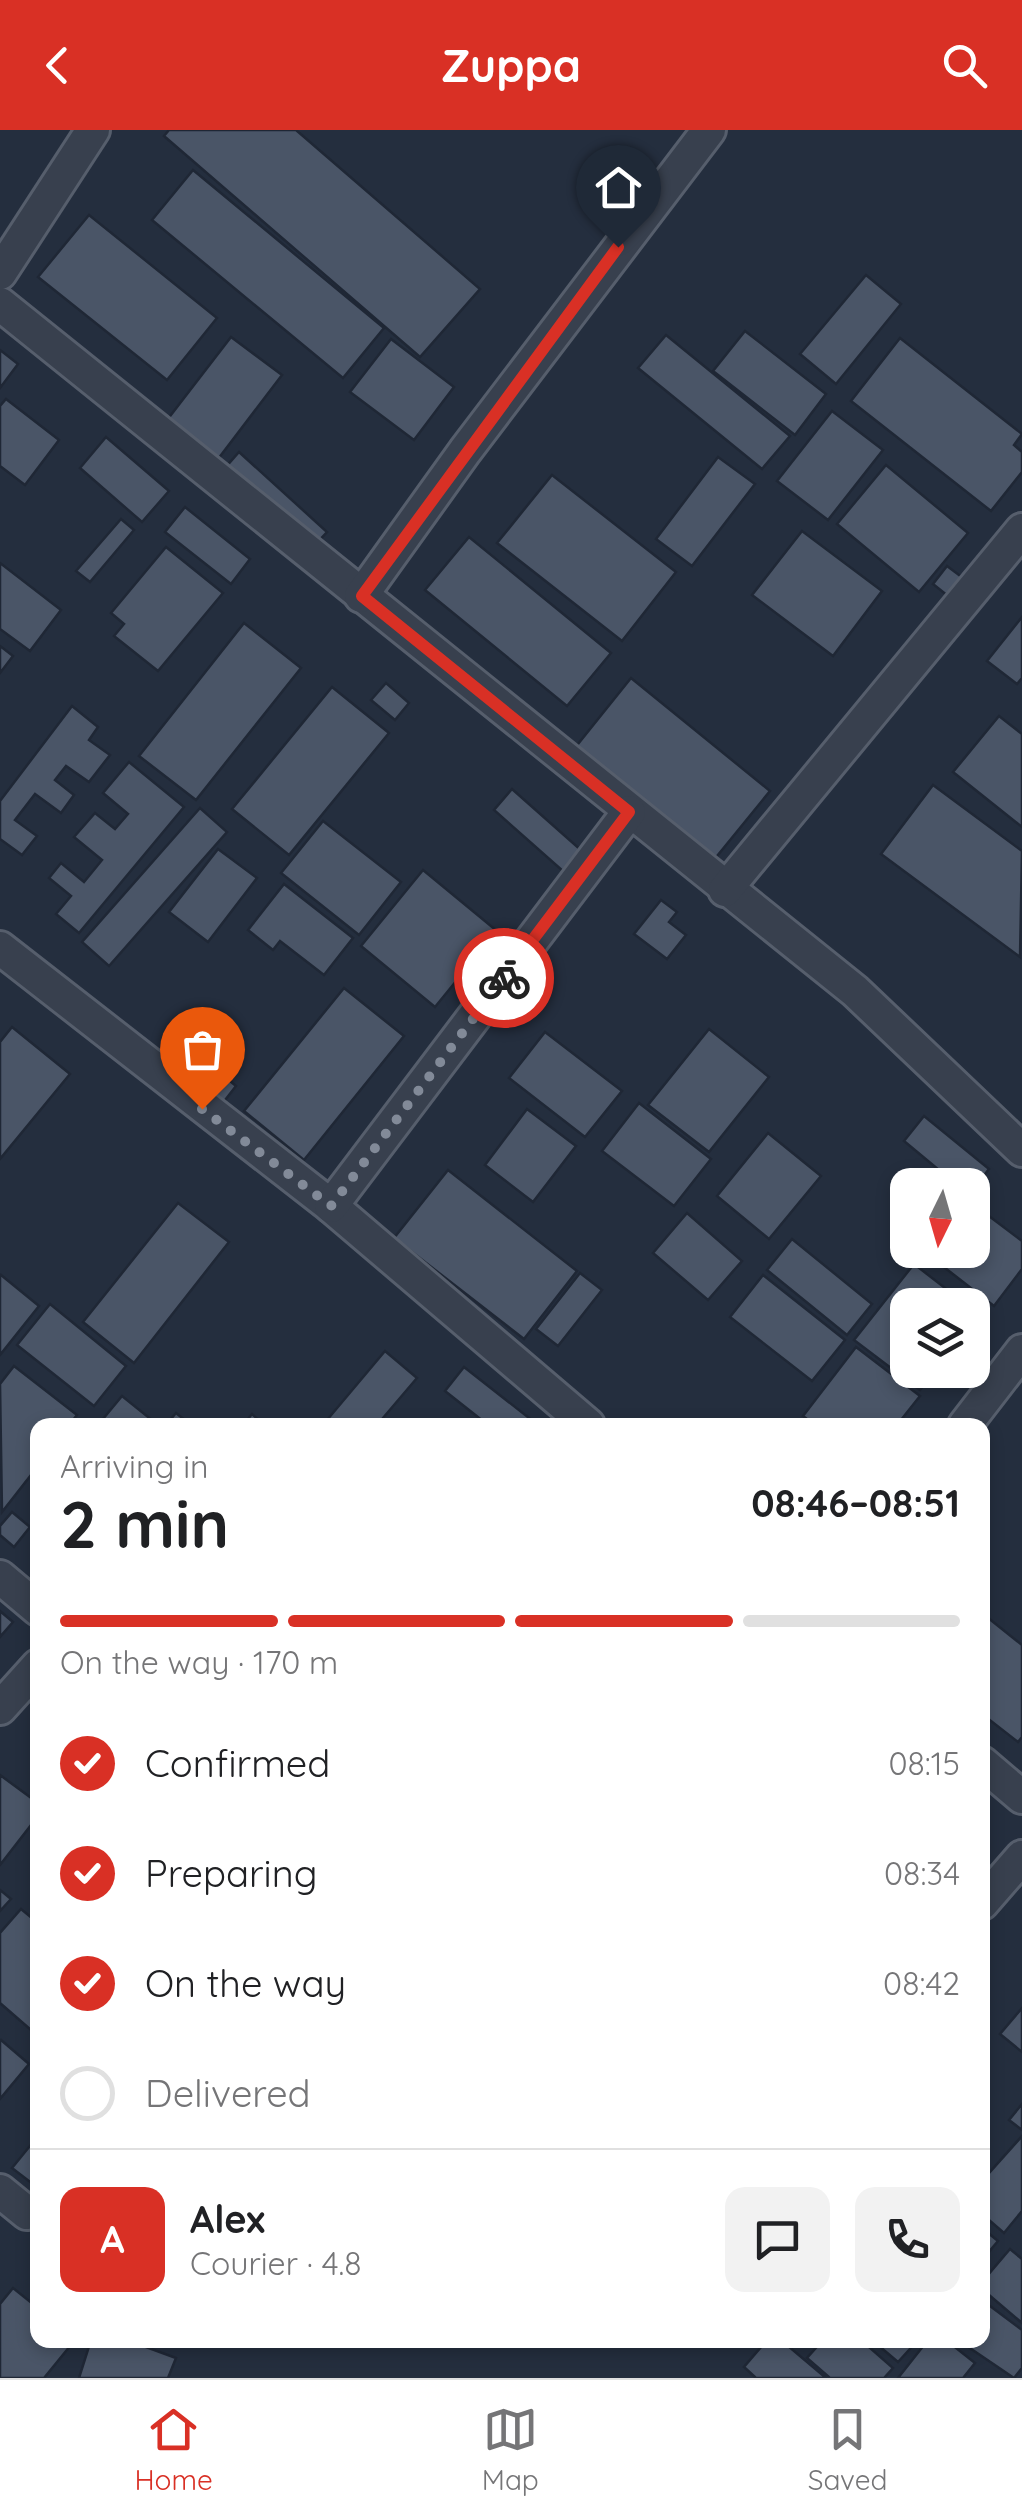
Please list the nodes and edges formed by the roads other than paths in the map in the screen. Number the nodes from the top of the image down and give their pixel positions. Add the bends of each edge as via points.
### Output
1 (93, 130) edge
2 (710, 130) edge
3 (0, 273) edge
4 (0, 304) edge
5 (1022, 530) edge
6 (362, 596) junction
7 (629, 812) junction
8 (725, 890) junction
9 (0, 948) edge
10 (1022, 1150) edge
11 (331, 1206) junction
12 (1022, 1352) edge
13 (580, 1418) edge
14 (970, 1418) edge
15 (0, 1577) edge
16 (30, 1601) edge
17 (30, 1675) edge
18 (0, 1708) edge
19 (990, 1770) edge
20 (1022, 1798) edge
21 (1022, 1858) edge
22 (990, 1893) edge
23 (0, 2192) edge
24 (27, 2214) dead end

1 - 3 street
2 - 6 street via 464,451
4 - 6 street
5 - 8 street
6 - 7 street
7 - 8 street
7 - 11 street
8 - 10 street via 856,991
9 - 11 street
11 - 13 street
12 - 14 street
15 - 16 street
17 - 18 street
19 - 20 street
21 - 22 street
23 - 24 street

